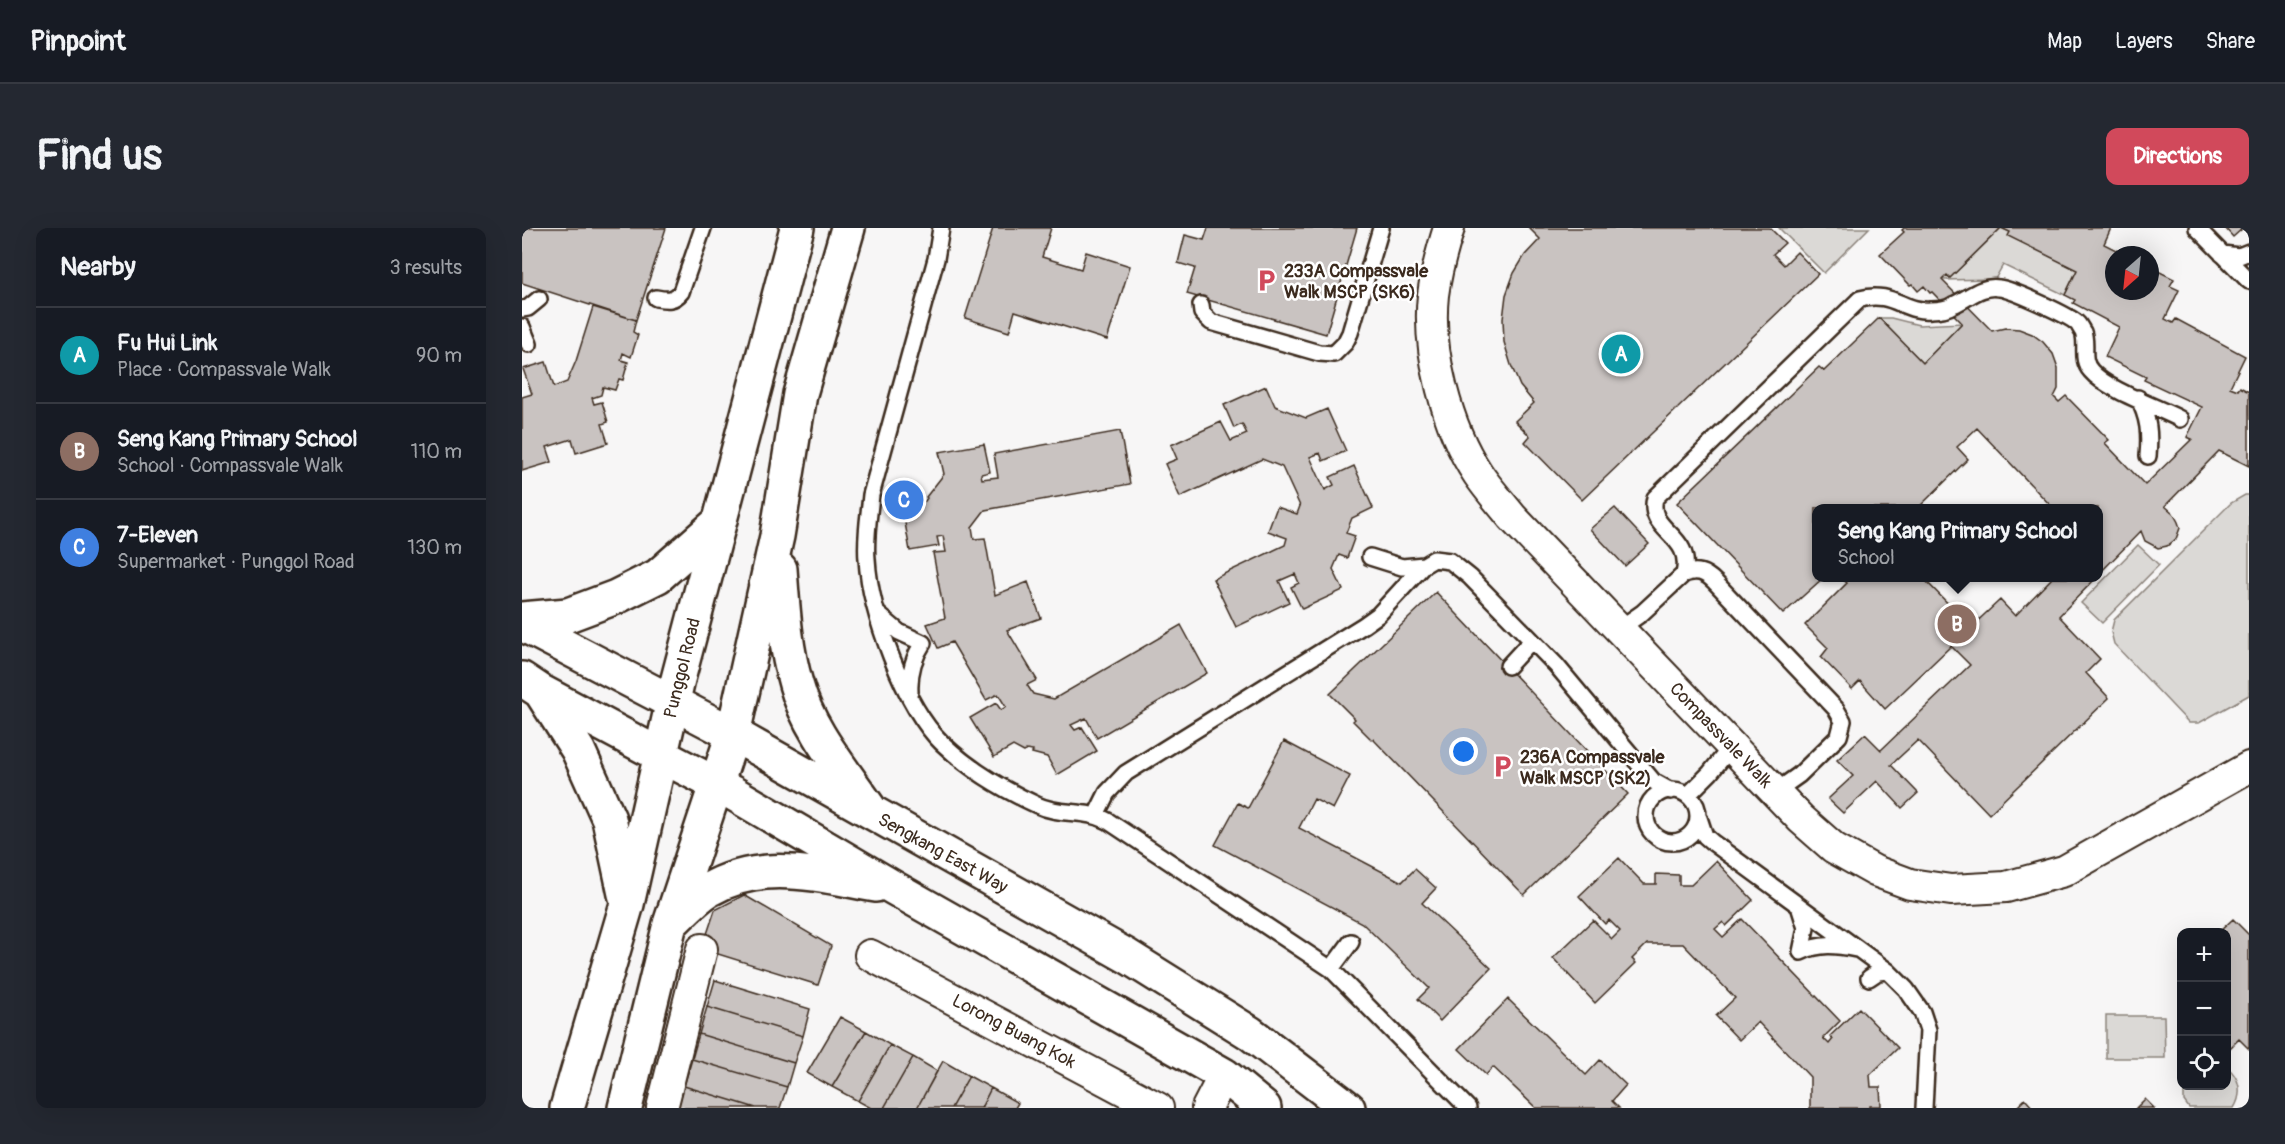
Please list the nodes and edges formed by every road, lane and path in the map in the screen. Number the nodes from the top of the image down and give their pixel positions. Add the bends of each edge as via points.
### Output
1 (703, 228) edge
2 (797, 228) edge
3 (848, 228) edge
4 (941, 228) edge
5 (1381, 228) edge
6 (1449, 228) edge
7 (2197, 228) edge
8 (2249, 252) edge
9 (2222, 254) junction
10 (2249, 281) edge
11 (656, 298) dead end
12 (539, 299) dead end
13 (1201, 304) dead end
14 (522, 309) edge
15 (1275, 326) dead end
16 (522, 327) edge
17 (529, 344) dead end
18 (1284, 344) junction
19 (2138, 398) junction
20 (2180, 419) dead end
21 (2148, 456) dead end
22 (718, 523) junction
23 (777, 536) junction
24 (1370, 557) dead end
25 (1424, 565) junction
26 (1684, 574) junction
27 (877, 614) junction
28 (522, 619) edge
29 (522, 624) edge
30 (1619, 629) junction
31 (1531, 641) junction
32 (1508, 666) dead end
33 (531, 685) edge
34 (910, 695) junction
35 (672, 703) junction
36 (733, 734) junction
37 (1731, 747) junction
38 (662, 756) junction
39 (2249, 767) edge
40 (716, 783) junction
41 (1671, 790) junction
42 (1775, 792) junction
43 (1688, 795) junction
44 (873, 814) junction
45 (1096, 814) junction
46 (1698, 818) junction
47 (894, 888) junction
48 (627, 904) junction
49 (1799, 906) junction
50 (670, 924) junction
51 (1352, 942) dead end
52 (702, 949) dead end
53 (1860, 950) junction
54 (870, 955) dead end
55 (1331, 969) junction
56 (1888, 971) junction
57 (1869, 978) dead end
58 (644, 1030) junction
59 (679, 1041) junction
60 (1224, 1075) junction
61 (567, 1108) edge
62 (625, 1108) edge
63 (662, 1108) edge
64 (1158, 1108) edge
65 (1208, 1108) edge
66 (1264, 1108) edge
67 (1348, 1108) edge
68 (1468, 1108) edge
69 (1924, 1108) edge

1 - 11 lane via 677,298
2 - 22 main road, Punggol Road
3 - 23 main road via 800,394
4 - 27 lane via 936,259 871,495 867,559
5 - 18 lane via 1345,343 1334,354 1327,355
6 - 30 street, Compassvale Walk via 1433,296 1432,335 1450,415 1463,448 1512,517
7 - 9 lane
8 - 9 lane
9 - 10 lane
12 - 14 lane
13 - 18 lane via 1202,313 1211,322
15 - 18 lane
16 - 17 lane
19 - 20 lane
19 - 21 lane via 2150,427
19 - 26 lane via 2101,380 2090,370 2079,325 2067,316 2000,288 1986,288 1953,305 1926,311 1886,297 1860,299 1655,498 1653,513 1685,554
22 - 28 main road via 658,576 616,597 568,615
22 - 35 main road, Punggol Road
23 - 36 main road
23 - 44 main road via 785,637 796,686 820,738
24 - 25 lane via 1402,567
25 - 31 lane via 1434,559 1458,565
25 - 45 lane via 1364,625 1126,773 1107,793
26 - 30 lane
26 - 42 lane via 1700,571 1708,575 1836,709 1843,721 1839,736 1799,775
27 - 34 lane via 888,650
27 - 34 lane via 899,632 923,643 911,669
29 - 35 main road, Sengkang East Way
30 - 37 street, Compassvale Walk
31 - 32 lane
31 - 41 lane via 1556,665 1653,781
33 - 38 main road
33 - 48 main road via 578,750 609,819
34 - 45 lane via 940,741 990,782 1040,807
35 - 36 main road, Sengkang East Way
35 - 38 main road, Punggol Road
36 - 40 main road
36 - 44 main road, Sengkang East Way
37 - 42 street, Compassvale Walk
37 - 43 lane
38 - 40 main road
38 - 48 main road, Punggol Road
39 - 42 street, Compassvale Walk via 2064,871 1995,888 1951,890 1921,886 1875,871 1834,848
40 - 47 main road
40 - 50 main road
41 - 43 lane
41 - 46 lane via 1650,803 1646,820 1654,835 1669,842 1686,839 1697,826
43 - 46 lane
44 - 67 main road, Sengkang East Way via 1136,962 1250,1033
45 - 55 lane
46 - 49 lane via 1712,842
47 - 50 main road via 794,871 747,873 708,891
47 - 60 main road
48 - 61 main road, Punggol Road
49 - 53 lane
49 - 53 lane via 1806,928 1801,952 1821,945
50 - 58 main road
51 - 55 lane
52 - 59 street
53 - 56 lane
54 - 64 street, Lorong Buang Kok
55 - 68 lane
56 - 57 lane
56 - 69 lane via 1922,1012 1928,1030
58 - 59 street
58 - 62 main road
59 - 63 street
60 - 65 street
60 - 66 main road

